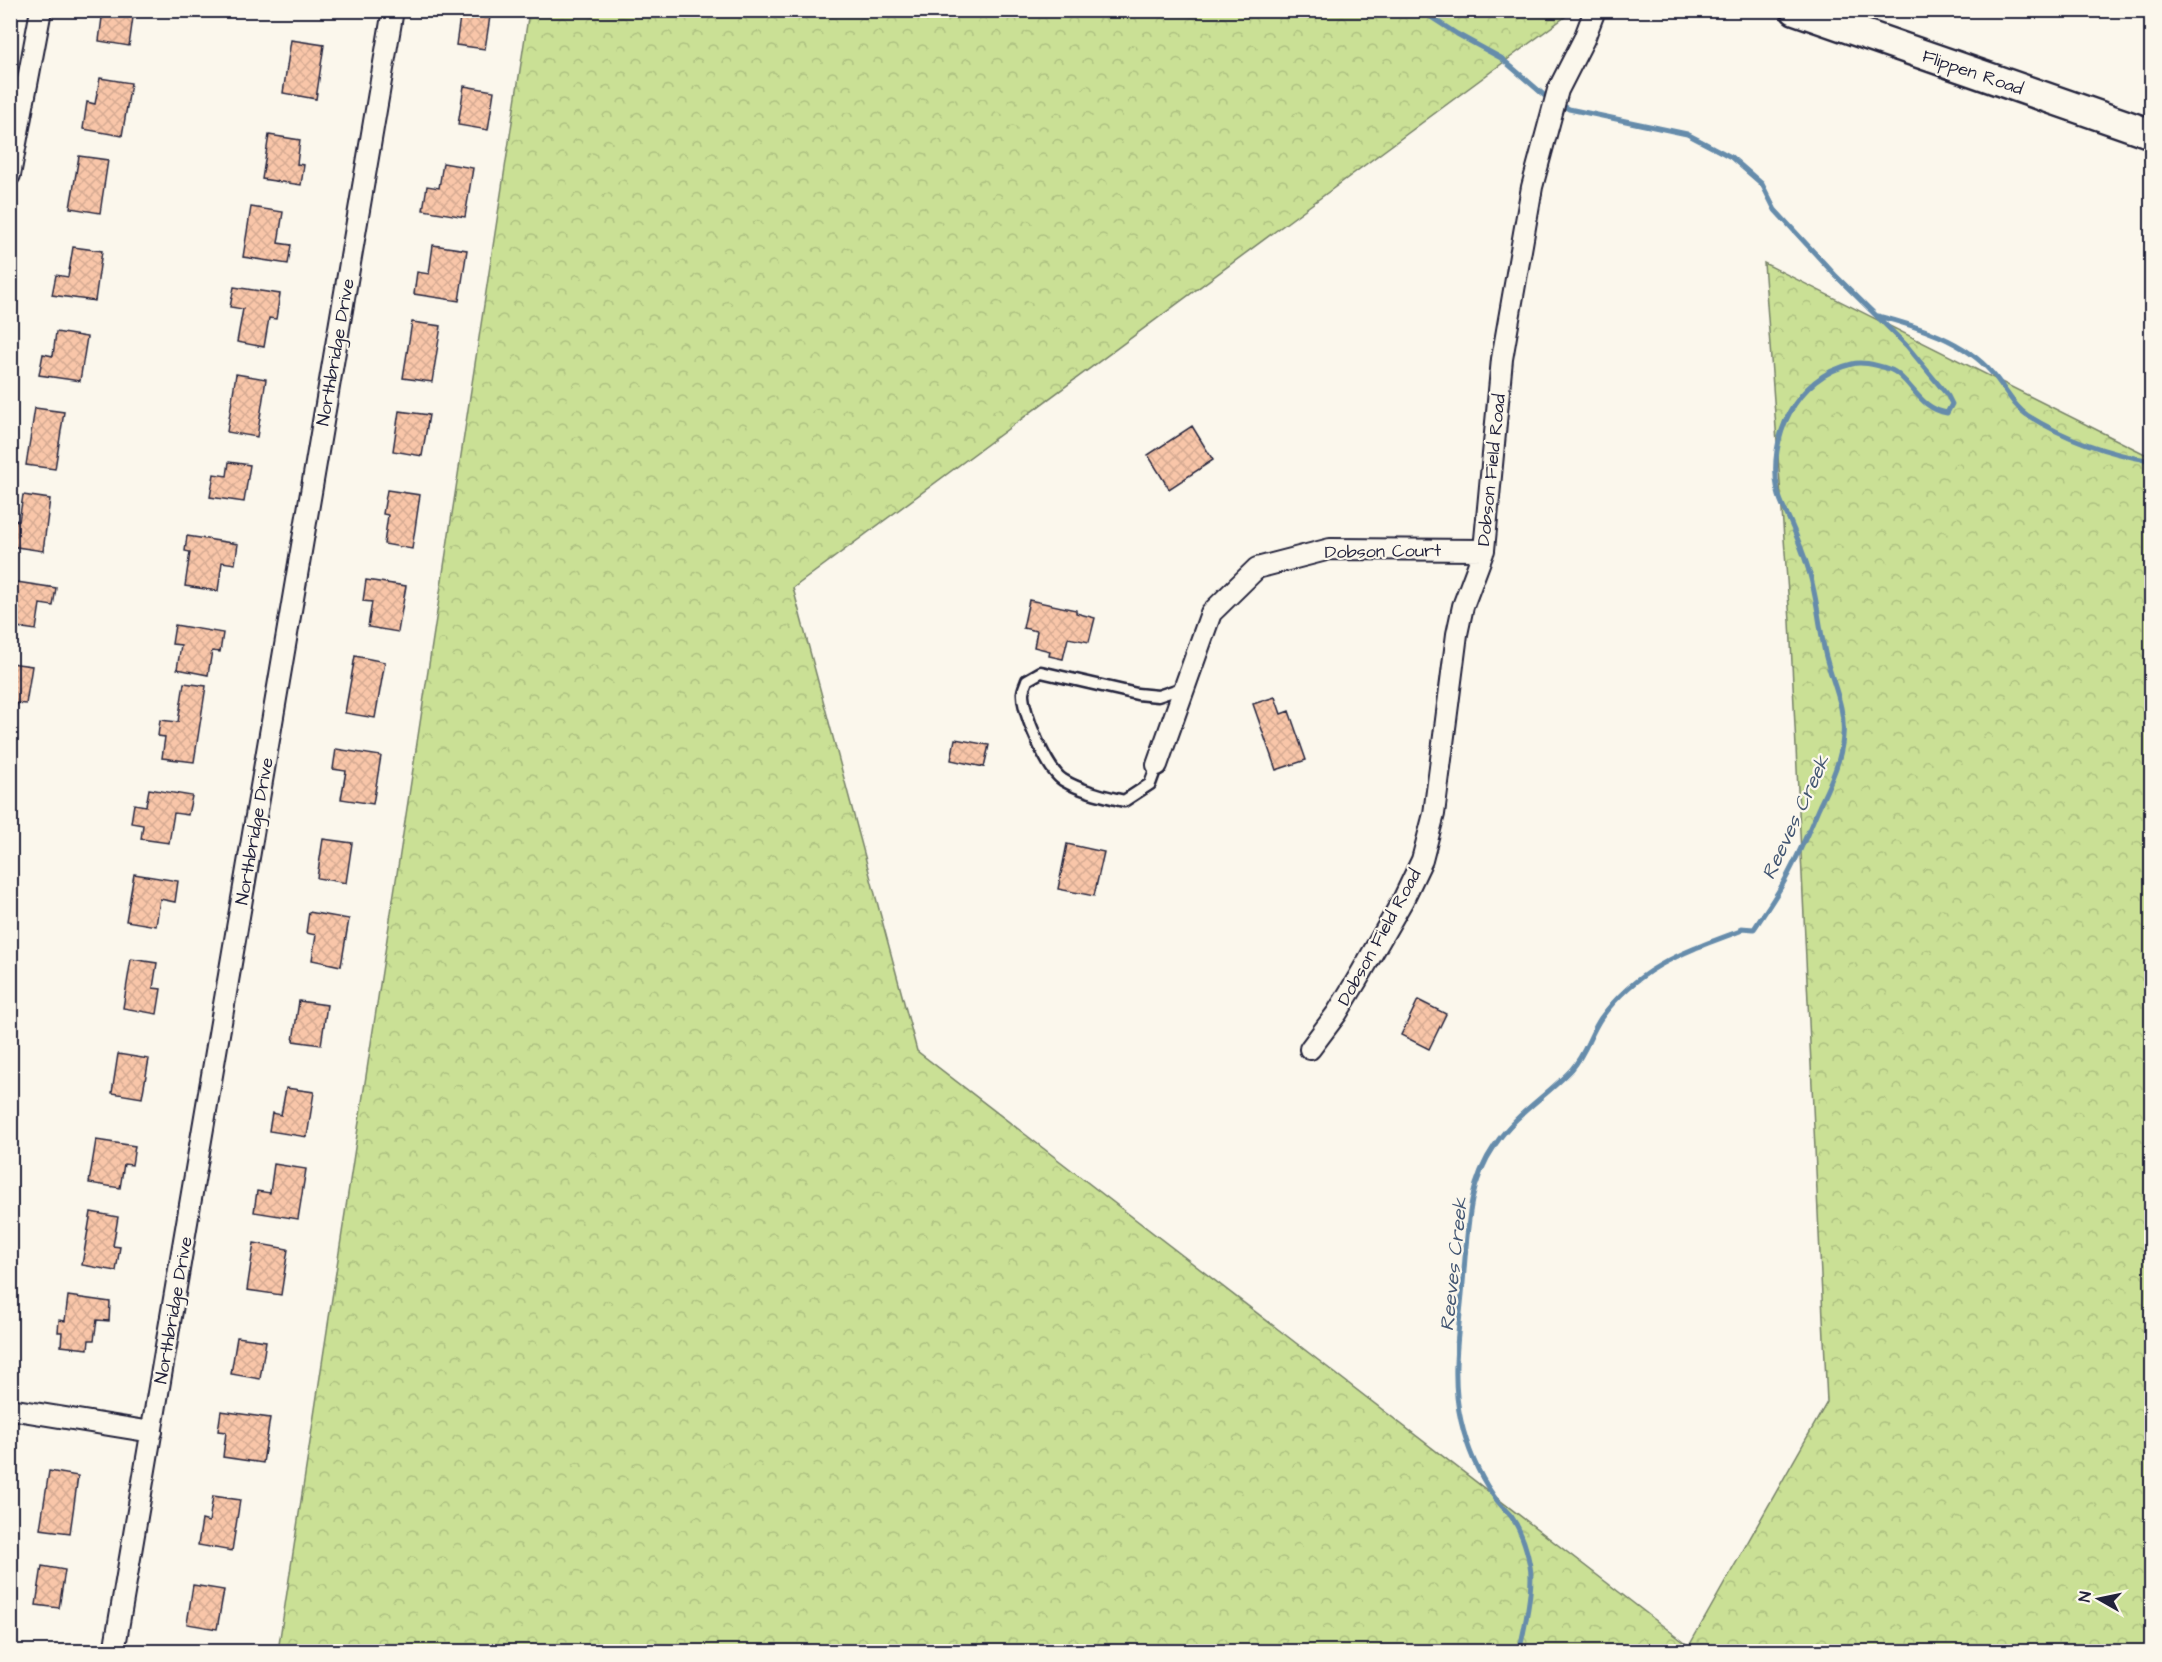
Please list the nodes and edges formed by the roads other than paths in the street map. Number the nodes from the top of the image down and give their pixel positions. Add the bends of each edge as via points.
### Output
1 (41, 10) edge
2 (393, 10) edge
3 (1595, 10) edge
4 (1795, 10) edge
5 (1836, 17) edge
6 (2151, 134) edge
7 (10, 175) edge
8 (1484, 550) junction
9 (1185, 687) junction
10 (1157, 765) joint
11 (1310, 1049) dead end
12 (10, 1409) edge
13 (152, 1432) junction
14 (114, 1652) edge

1 - 7 street
2 - 13 street, Northbridge Drive
3 - 8 street, Dobson Field Road via 1558,90 1532,187 1502,359
4 - 5 street, Flippen Road
5 - 6 street, Flippen Road
8 - 9 street, Dobson Court via 1330,549 1257,568 1211,613
8 - 11 street, Dobson Field Road via 1457,634 1433,822 1422,860 1357,980
9 - 10 street, Dobson Court
9 - 10 lane via 1158,696 1041,672 1027,680 1023,694 1033,733 1050,769 1062,780 1124,801 1150,784
12 - 13 street
13 - 14 street, Northbridge Drive

